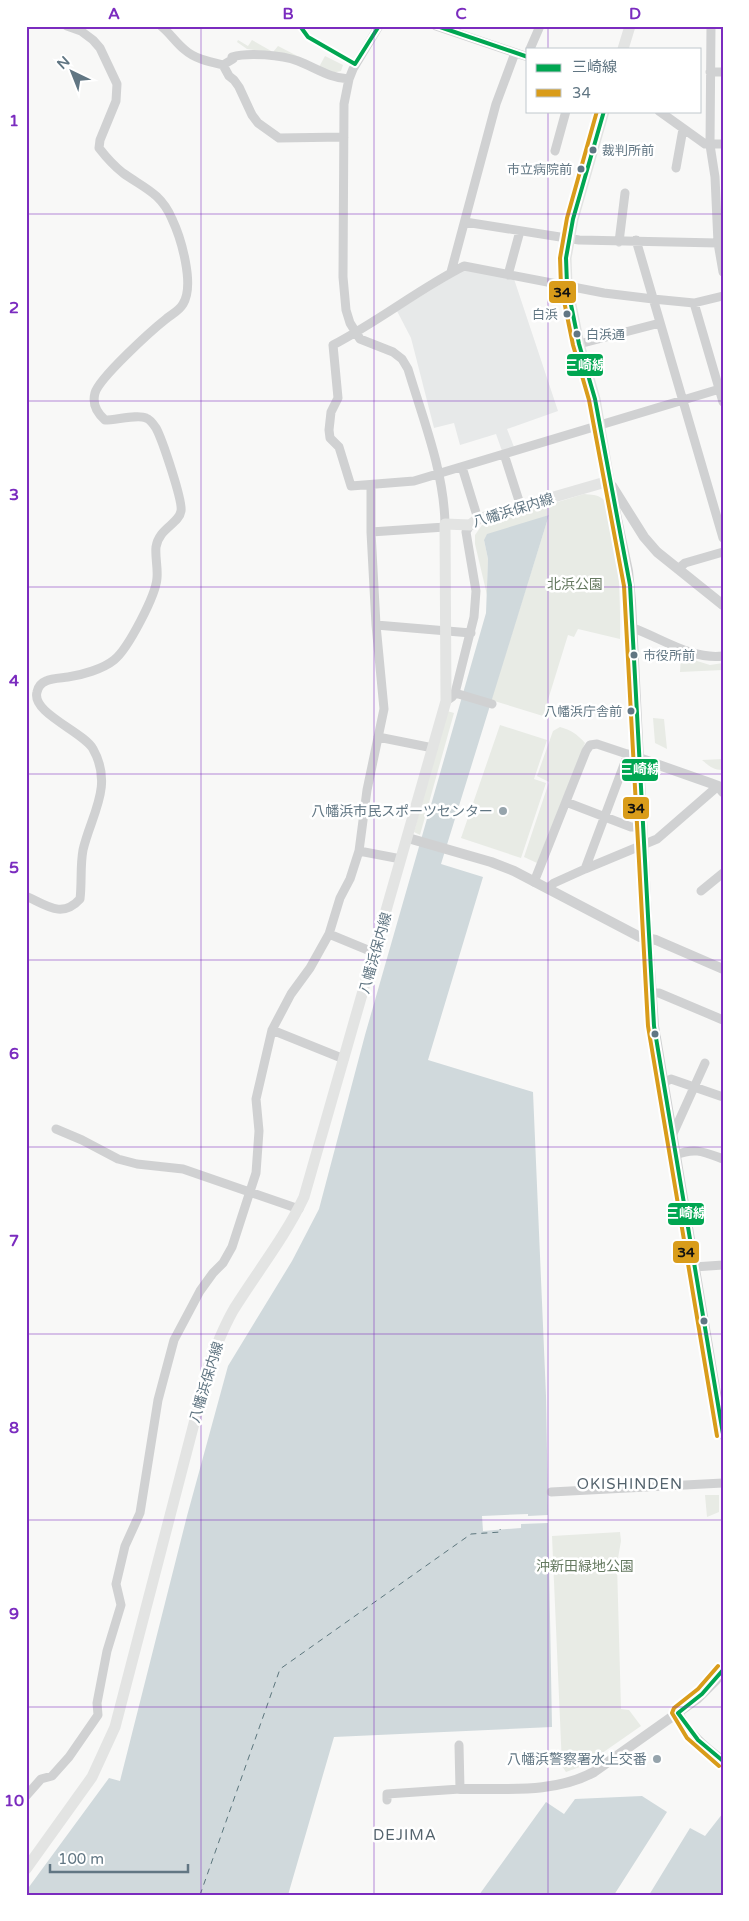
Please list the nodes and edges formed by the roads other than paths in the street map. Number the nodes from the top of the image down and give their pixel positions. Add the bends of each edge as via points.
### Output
1 (67, 26) edge
2 (161, 26) edge
3 (379, 26) edge
4 (436, 26) edge
5 (540, 26) edge
6 (630, 26) edge
7 (711, 26) edge
8 (531, 48) edge
9 (623, 48) edge
10 (515, 52) junction
11 (526, 54) edge
12 (223, 65) junction
13 (710, 72) junction
14 (723, 72) edge
15 (349, 78) junction
16 (566, 112) edge
17 (604, 112) edge
18 (660, 112) edge
19 (683, 129) junction
20 (344, 137) junction
21 (723, 144) edge
22 (710, 145) junction
23 (555, 151) dead end
24 (676, 168) dead end
25 (625, 193) dead end
26 (465, 222) junction
27 (520, 230) junction
28 (570, 238) junction
29 (636, 240) junction
30 (619, 242) junction
31 (718, 243) junction
32 (451, 272) junction
33 (723, 272) edge
34 (508, 275) junction
35 (567, 285) junction
36 (723, 296) edge
37 (653, 299) junction
38 (694, 303) junction
39 (660, 323) junction
40 (356, 333) junction
41 (578, 344) junction
42 (721, 389) edge
43 (683, 399) junction
44 (723, 402) edge
45 (599, 424) junction
46 (504, 454) junction
47 (462, 467) junction
48 (439, 474) junction
49 (609, 481) junction
50 (370, 486) junction
51 (521, 507) junction
52 (474, 522) junction
53 (444, 525) junction
54 (371, 532) junction
55 (723, 538) edge
56 (723, 552) edge
57 (678, 569) junction
58 (723, 605) edge
59 (376, 625) junction
60 (633, 628) junction
61 (445, 632) junction
62 (471, 633) junction
63 (723, 656) edge
64 (458, 694) junction
65 (446, 701) junction
66 (492, 704) dead end
67 (378, 737) junction
68 (433, 748) junction
69 (628, 754) junction
70 (639, 758) junction
71 (721, 787) edge
72 (566, 802) junction
73 (605, 817) junction
74 (642, 827) junction
75 (413, 839) junction
76 (644, 845) junction
77 (359, 851) junction
78 (401, 859) junction
79 (585, 869) junction
80 (723, 873) edge
81 (534, 882) junction
82 (548, 888) junction
83 (701, 891) dead end
84 (26, 896) edge
85 (330, 934) junction
86 (648, 940) junction
87 (375, 954) junction
88 (723, 969) edge
89 (652, 993) junction
90 (723, 1020) edge
91 (272, 1030) junction
92 (344, 1059) junction
93 (705, 1063) dead end
94 (663, 1083) junction
95 (694, 1087) junction
96 (723, 1097) edge
97 (56, 1128) dead end
98 (672, 1136) junction
99 (676, 1156) junction
100 (723, 1158) edge
101 (250, 1193) junction
102 (299, 1209) junction
103 (723, 1265) edge
104 (694, 1267) junction
105 (720, 1403) edge
106 (723, 1435) edge
107 (723, 1483) edge
108 (551, 1492) dead end
109 (723, 1670) edge
110 (678, 1713) junction
111 (459, 1745) dead end
112 (723, 1761) edge
113 (460, 1789) junction
114 (26, 1796) edge
115 (386, 1800) dead end
116 (26, 1868) edge

1 - 84 street via 81,31 100,48 117,84 116,101 99,148 122,172 155,194 165,205 184,254 187,275 184,304 100,382 95,394 98,414 105,420 137,416 147,418 156,428 181,500 181,513 161,534 156,547 154,594 125,649 104,666 46,681 39,686 38,701 50,715 93,747 102,780 98,808 83,850 80,899 64,910 54,909
2 - 12 street via 199,59
3 - 15 street
4 - 10 street
5 - 8 street
6 - 9 main road
7 - 13 street
10 - 11 street
10 - 26 street via 496,104
12 - 15 street via 241,54 277,56 296,60 335,78
12 - 20 street via 258,123 279,138
13 - 14 street
13 - 22 street
15 - 20 street via 344,104
16 - 23 street
17 - 28 main road
18 - 19 street
19 - 22 street
19 - 24 street
20 - 40 street via 346,310
21 - 22 street
22 - 31 street
25 - 30 street
26 - 27 street
26 - 32 street
27 - 28 street
27 - 34 street
28 - 30 street
28 - 35 main road via 566,258
29 - 30 street
29 - 31 street
29 - 37 street
31 - 33 street
32 - 34 street via 464,266
32 - 40 street
34 - 35 street
35 - 37 street
35 - 41 main road
36 - 38 street
37 - 38 street
37 - 39 street
38 - 42 street
39 - 41 street
39 - 43 street
40 - 48 street via 360,339 393,352 408,369
40 - 50 street via 333,345 338,398 331,412 328,430 330,438 339,446 351,486
41 - 45 main road
42 - 43 street
42 - 44 street
43 - 45 street
43 - 55 street
45 - 46 street
45 - 49 main road
46 - 47 street
46 - 51 street
47 - 48 street
47 - 52 street
48 - 50 street via 414,481
48 - 53 street
49 - 51 main road, 八幡浜保内線
49 - 57 street via 644,537
49 - 60 street via 628,570
50 - 54 street
51 - 52 main road, 八幡浜保内線
52 - 53 main road, 八幡浜保内線
52 - 62 street via 466,532 476,591
53 - 54 street
53 - 61 main road, 八幡浜保内線
54 - 59 street
56 - 57 street via 685,563
57 - 58 street
59 - 61 street
59 - 67 street via 384,709
60 - 63 street via 699,656
60 - 70 street
61 - 62 street
61 - 65 main road, 八幡浜保内線
62 - 64 street
64 - 65 street
64 - 66 street
65 - 68 main road, 八幡浜保内線
67 - 68 street
67 - 77 street
68 - 75 main road, 八幡浜保内線
69 - 70 street
69 - 72 street via 597,744 590,746
69 - 73 street
70 - 71 street
70 - 74 street
71 - 76 street via 657,839
72 - 73 street
72 - 81 street
73 - 74 street via 631,827
73 - 79 street
74 - 76 street
75 - 78 main road, 八幡浜保内線
75 - 81 street via 491,862
76 - 79 street
76 - 86 street
77 - 78 street
77 - 85 street
78 - 87 main road, 八幡浜保内線
79 - 82 street
80 - 83 street
81 - 82 street
82 - 86 street
85 - 87 street
85 - 91 street
86 - 88 street via 656,940
86 - 89 street
87 - 92 main road, 八幡浜保内線
89 - 90 street
89 - 94 street
91 - 92 street
91 - 101 street via 256,1099 257,1165
92 - 102 main road, 八幡浜保内線
93 - 95 street
94 - 95 street via 671,1079
94 - 98 street
95 - 96 street
95 - 98 street
97 - 101 street via 118,1159 183,1169
98 - 99 street
99 - 100 street via 700,1150
99 - 104 street
101 - 102 street
101 - 114 street via 232,1247 200,1291 174,1340 158,1400 140,1513 124,1546 116,1584 121,1605 107,1651 97,1703 98,1715 69,1757 52,1776 41,1780
102 - 116 main road, 八幡浜保内線 via 234,1311 210,1362 115,1727 92,1777
103 - 104 street
104 - 105 street
105 - 106 street
107 - 108 street
109 - 110 street via 697,1699
110 - 112 street via 697,1740
110 - 113 street via 578,1780 535,1787
111 - 113 street
113 - 115 street via 386,1794

